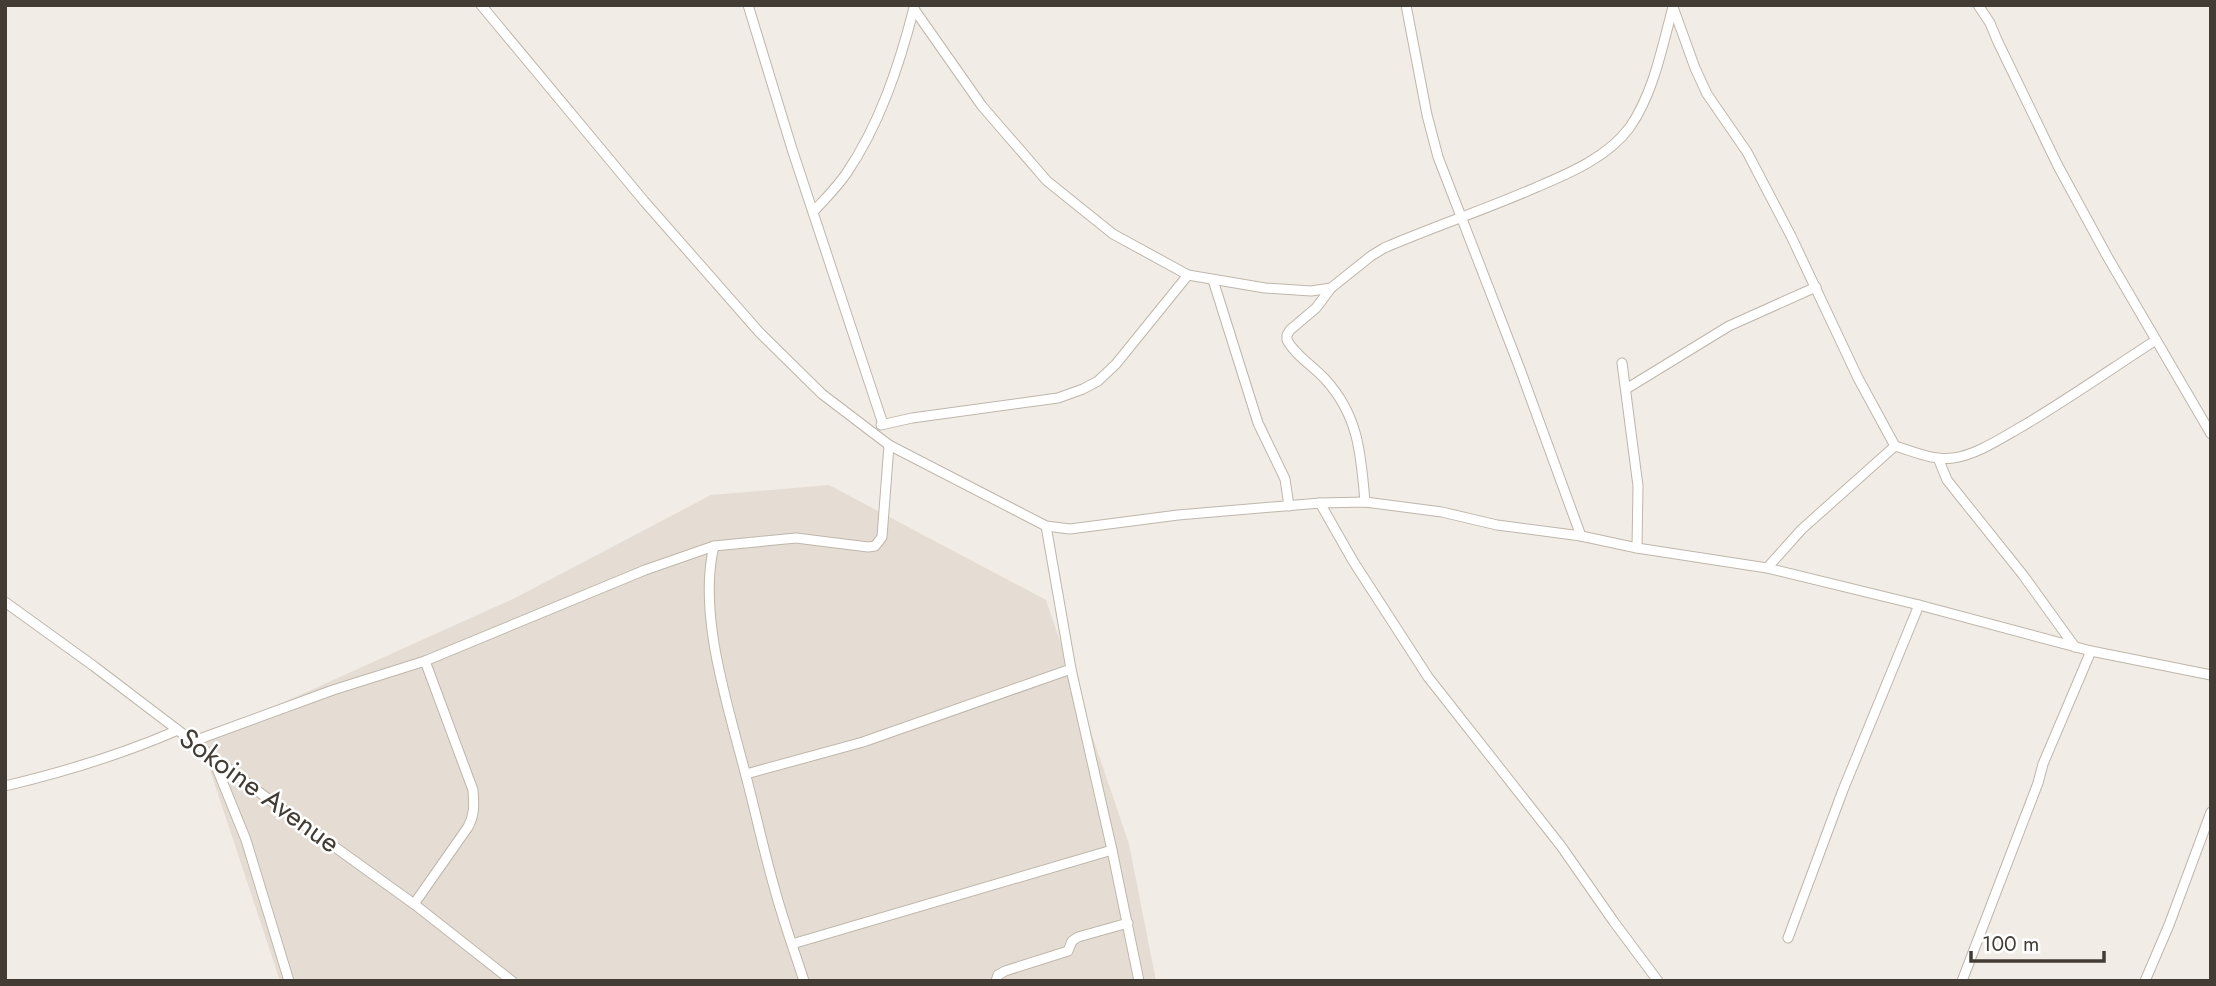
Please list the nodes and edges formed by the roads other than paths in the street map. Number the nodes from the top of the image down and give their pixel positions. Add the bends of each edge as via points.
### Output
1 (481, 5) edge
2 (748, 5) edge
3 (1406, 5) edge
4 (1978, 5) edge
5 (1672, 6) edge
6 (914, 7) edge
7 (814, 211) junction
8 (1461, 219) junction
9 (1188, 275) junction
10 (1213, 280) junction
11 (1815, 286) junction
12 (1331, 288) junction
13 (2156, 340) junction
14 (1622, 363) dead end
15 (1626, 389) junction
16 (883, 424) junction
17 (870, 429) junction
18 (2211, 434) edge
19 (889, 445) junction
20 (1895, 446) junction
21 (1938, 458) junction
22 (1364, 502) junction
23 (1320, 503) junction
24 (1289, 506) junction
25 (1046, 526) junction
26 (1581, 536) junction
27 (714, 547) junction
28 (1637, 548) junction
29 (1767, 568) junction
30 (5, 602) edge
31 (1919, 605) junction
32 (2075, 647) junction
33 (2091, 651) junction
34 (425, 661) junction
35 (1071, 669) junction
36 (2211, 675) edge
37 (178, 730) junction
38 (194, 741) junction
39 (213, 758) junction
40 (746, 774) junction
41 (5, 786) edge
42 (2211, 812) edge
43 (1112, 850) junction
44 (414, 904) junction
45 (1128, 923) junction
46 (1788, 939) dead end
47 (792, 944) junction
48 (289, 981) edge
49 (511, 981) edge
50 (804, 981) edge
51 (996, 981) edge
52 (1139, 981) edge
53 (1658, 981) edge
54 (1962, 981) edge
55 (2145, 981) edge

1 - 17 street via 760,333 822,394
2 - 7 street
3 - 8 street via 1427,115
4 - 13 street via 2057,166
5 - 8 street via 1651,85 1618,140 1590,162
5 - 11 street via 1707,94 1747,152
6 - 7 street via 878,116 845,175
6 - 9 street via 982,106 1047,181 1113,234
7 - 16 street
8 - 12 street via 1384,248
8 - 26 street
9 - 10 street
9 - 16 street via 1116,364 1083,389 1058,398
10 - 12 street via 1287,291
10 - 24 street via 1258,423 1285,478
11 - 15 street via 1729,326
11 - 20 street
12 - 22 street via 1290,330 1287,340 1345,407 1358,439
13 - 18 street
13 - 21 street via 1998,440 1966,455
14 - 15 street
15 - 28 street via 1638,486
16 - 17 street
17 - 19 street
19 - 25 street
19 - 27 street via 882,537 875,546 796,538
20 - 21 street
20 - 29 street via 1802,529
21 - 32 street via 1947,480
22 - 23 street
22 - 26 street
23 - 24 street
23 - 53 street via 1427,677 1561,846
24 - 25 street via 1070,529
25 - 35 street
26 - 28 street
27 - 34 street via 645,570
27 - 40 street via 708,588 711,621 724,695
28 - 29 street
29 - 31 street
30 - 37 street, Sokoine Avenue
31 - 32 street
31 - 46 street
32 - 33 street
33 - 36 street
33 - 54 street via 2043,764
34 - 38 street
34 - 44 street via 464,764 474,808 468,827
35 - 40 street via 863,742
35 - 43 street
37 - 38 street, Sokoine Avenue
37 - 41 street
38 - 39 street, Sokoine Avenue
39 - 44 street, Sokoine Avenue
39 - 48 street via 246,840
40 - 47 street
42 - 55 street
43 - 45 street
43 - 47 street
44 - 49 street, Sokoine Avenue
45 - 51 street via 1078,937 1068,951 1005,971
45 - 52 street
47 - 50 street

